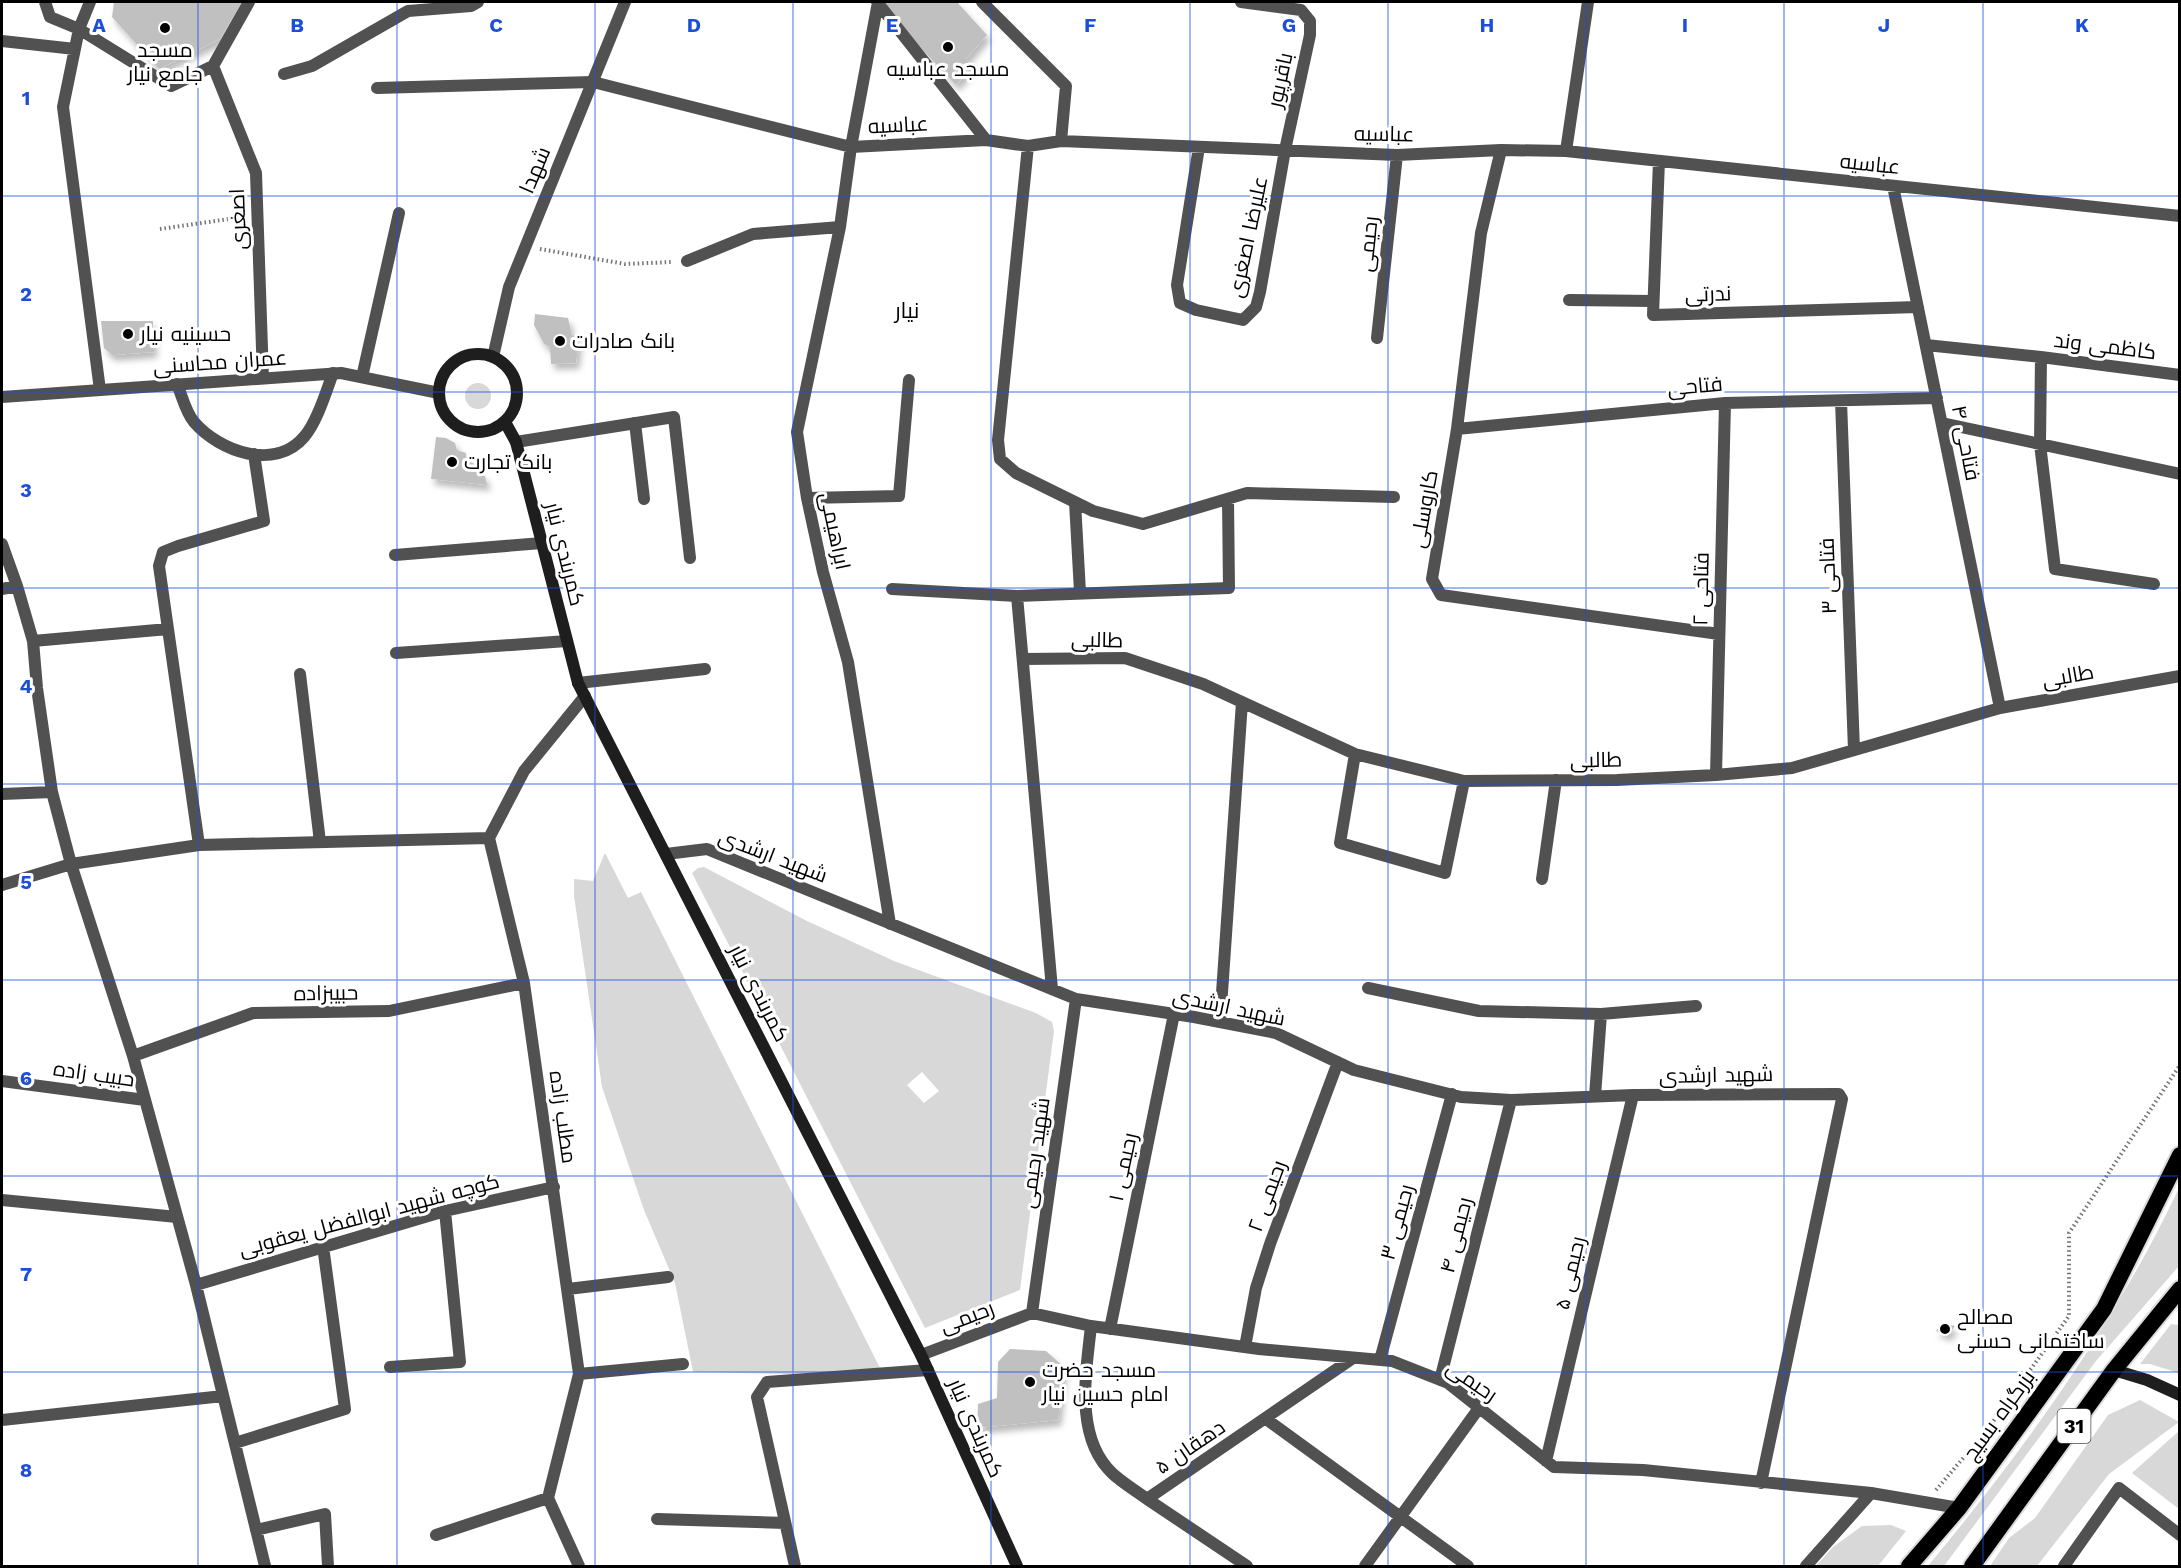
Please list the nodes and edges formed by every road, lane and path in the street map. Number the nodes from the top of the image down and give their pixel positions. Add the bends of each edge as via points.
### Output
1 (45, 2) edge
2 (90, 2) edge
3 (249, 2) edge
4 (478, 2) edge
5 (625, 2) edge
6 (877, 2) edge
7 (982, 2) edge
8 (1241, 2) edge
9 (1588, 2) edge
10 (1297, 5) edge
11 (79, 29) junction
12 (2, 41) edge
13 (75, 50) junction
14 (213, 66) junction
15 (284, 74) dead end
16 (593, 82) junction
17 (377, 88) dead end
18 (986, 140) junction
19 (1062, 141) junction
20 (1028, 146) junction
21 (851, 147) junction
22 (1199, 147) junction
23 (1285, 150) junction
24 (1501, 150) junction
25 (1566, 151) junction
26 (1397, 155) junction
27 (1659, 161) junction
28 (1893, 186) junction
29 (399, 213) dead end
30 (2180, 216) edge
31 (258, 219) junction
32 (840, 227) junction
33 (160, 229) dead end
34 (525, 246) junction
35 (687, 261) joint
36 (1569, 300) dead end
37 (1653, 301) junction
38 (1918, 307) junction
39 (1377, 338) dead end
40 (1926, 345) junction
41 (493, 357) junction
42 (2041, 357) junction
43 (333, 373) junction
44 (2180, 375) edge
45 (362, 377) junction
46 (262, 378) junction
47 (909, 380) dead end
48 (177, 384) junction
49 (100, 390) junction
50 (439, 393) junction
51 (2, 397) edge
52 (1937, 398) junction
53 (1841, 401) junction
54 (1725, 403) junction
55 (505, 422) junction
56 (635, 423) junction
57 (1942, 423) junction
58 (1457, 429) junction
59 (516, 442) junction
60 (2040, 444) junction
61 (254, 454) junction
62 (2180, 474) edge
63 (1394, 497) dead end
64 (807, 498) junction
65 (644, 499) dead end
66 (1228, 499) junction
67 (1075, 502) junction
68 (542, 543) junction
69 (2, 544) edge
70 (395, 555) dead end
71 (690, 558) dead end
72 (2154, 584) dead end
73 (17, 586) junction
74 (2, 589) edge
75 (892, 589) dead end
76 (1080, 592) junction
77 (1017, 596) junction
78 (168, 629) junction
79 (1719, 634) junction
80 (33, 641) junction
81 (567, 641) junction
82 (396, 653) dead end
83 (1023, 659) junction
84 (705, 669) dead end
85 (300, 674) dead end
86 (2180, 676) edge
87 (578, 683) junction
88 (585, 696) junction
89 (1242, 702) junction
90 (2000, 708) junction
91 (1854, 750) junction
92 (1355, 754) junction
93 (1716, 776) junction
94 (1556, 780) junction
95 (1464, 781) junction
96 (52, 792) junction
97 (2, 794) edge
98 (489, 838) junction
99 (320, 842) junction
100 (199, 845) junction
101 (666, 854) junction
102 (71, 864) junction
103 (1542, 879) dead end
104 (2, 885) edge
105 (890, 924) junction
106 (524, 983) junction
107 (1368, 988) dead end
108 (1052, 989) junction
109 (1076, 999) junction
110 (1695, 1006) dead end
111 (1174, 1014) junction
112 (1601, 1014) junction
113 (1220, 1022) junction
114 (133, 1056) junction
115 (1338, 1062) junction
116 (2180, 1065) edge
117 (2, 1081) edge
118 (1452, 1094) junction
119 (1633, 1095) junction
120 (1595, 1096) junction
121 (145, 1100) junction
122 (1511, 1100) junction
123 (2180, 1155) edge
124 (554, 1187) junction
125 (2, 1200) edge
126 (445, 1211) junction
127 (177, 1217) junction
128 (323, 1246) junction
129 (668, 1277) dead end
130 (196, 1285) junction
131 (568, 1289) junction
132 (2180, 1289) edge
133 (1032, 1313) junction
134 (1091, 1326) junction
135 (1110, 1329) junction
136 (1245, 1347) junction
137 (921, 1355) junction
138 (1353, 1358) junction
139 (1380, 1360) junction
140 (683, 1364) dead end
141 (390, 1367) dead end
142 (928, 1370) junction
143 (2114, 1370) junction
144 (579, 1374) junction
145 (1440, 1380) junction
146 (2180, 1395) edge
147 (223, 1396) junction
148 (1479, 1408) junction
149 (1266, 1419) junction
150 (2, 1420) edge
151 (235, 1443) junction
152 (1546, 1461) junction
153 (1761, 1483) junction
154 (1870, 1493) junction
155 (548, 1498) junction
156 (1147, 1499) junction
157 (1926, 1502) junction
158 (1959, 1508) junction
159 (1401, 1518) junction
160 (657, 1519) dead end
161 (785, 1523) junction
162 (256, 1530) junction
163 (436, 1535) dead end
164 (2180, 1535) edge
165 (265, 1566) edge
166 (328, 1566) edge
167 (579, 1566) edge
168 (795, 1566) edge
169 (1017, 1566) edge
170 (1247, 1566) edge
171 (1365, 1566) edge
172 (1468, 1566) edge
173 (1806, 1566) edge
174 (1909, 1566) edge
175 (1972, 1566) edge
176 (2064, 1566) edge

1 - 11 street via 50,17
2 - 11 street
3 - 14 street
4 - 15 street via 471,6 408,11 312,66
5 - 16 street, شهدا
6 - 18 street
6 - 21 street, ابراهیمی
7 - 19 street via 1066,86
8 - 10 street, باقرپور
9 - 25 street
10 - 23 street, باقرپور via 1310,21 1310,35
11 - 13 street
11 - 14 street via 171,86
12 - 13 street
13 - 49 street via 63,107
14 - 31 street, اصغری via 256,173
16 - 17 street, عباسیه
16 - 21 street, عباسیه
16 - 34 street, شهدا
18 - 20 street, عباسیه
18 - 21 street, عباسیه
19 - 20 street, عباسیه
19 - 22 street, عباسیه
20 - 67 street via 998,440 1000,459 1016,473
21 - 32 street, ابراهیمی
22 - 23 street, عباسیه
22 - 23 street, علیرضا اصغری via 1177,285 1180,303 1243,320 1256,307 1260,292
23 - 26 street, عباسیه
24 - 25 street, عباسیه
24 - 26 street, عباسیه
24 - 58 street, کاروسلی via 1481,233
25 - 27 street, عباسیه
26 - 39 street, رحیمی
27 - 28 street, عباسیه
27 - 37 street, ندرتی
28 - 30 street, عباسیه
28 - 38 street, فتاحی ۴
29 - 45 street
31 - 33 path
31 - 46 street, اصغری
32 - 35 street via 753,234
32 - 64 street, ابراهیمی via 797,432
34 - 35 path via 625,264
34 - 41 street, شهدا via 509,287
36 - 37 street
37 - 38 street, ندرتی via 1652,313 1656,316
38 - 40 street, فتاحی ۴
40 - 42 street
40 - 52 street, فتاحی ۴
41 - 50 main road via 468,355 456,360 444,374
41 - 55 main road via 509,369 517,386 516,406
42 - 44 street, کاظمی وند
42 - 60 street, کاظمی وند
43 - 45 street, عمران محاسنی
43 - 46 street, عمران محاسنی
43 - 61 street via 305,436 284,453
45 - 50 street, عمران محاسنی
46 - 48 street, عمران محاسنی
47 - 64 street via 899,496
48 - 49 street, عمران محاسنی
48 - 61 street via 192,421 213,441
49 - 51 street, عمران محاسنی
50 - 55 main road via 447,417 468,432 482,433
52 - 53 street, فتاحی
52 - 57 street, فتاحی ۴
53 - 54 street, فتاحی
53 - 91 street, فتاحی ۳
54 - 58 street, فتاحی
54 - 79 street, فتاحی ۲
55 - 59 main road, کمربندی نیار
56 - 59 street
56 - 65 street
56 - 71 street via 674,417
57 - 60 street
57 - 90 street, فتاحی ۴
58 - 79 street, کاروسلی via 1432,579 1442,595
59 - 68 main road, کمربندی نیار
60 - 62 street
60 - 72 street, کاظمی وند via 2055,569
61 - 78 street via 264,520 163,552 159,566
63 - 66 street via 1247,493
64 - 105 street, ابراهیمی via 848,662
66 - 67 street via 1143,524 1093,511
66 - 76 street via 1229,588
67 - 76 street
68 - 70 street
68 - 81 main road, کمربندی نیار
69 - 73 street
73 - 74 street
73 - 80 street
75 - 77 street
76 - 77 street
77 - 83 street
78 - 80 street
78 - 100 street
79 - 93 street, فتاحی ۲
80 - 96 street
81 - 82 street
81 - 87 main road, کمربندی نیار
83 - 89 street, طالبی via 1125,658 1203,684
83 - 108 street
84 - 87 street
85 - 99 street
86 - 90 street, طالبی
87 - 88 main road, کمربندی نیار
88 - 98 street via 524,771
88 - 101 main road, کمربندی نیار
89 - 92 street, طالبی
89 - 113 street
90 - 91 street, طالبی
91 - 93 street, طالبی via 1792,768
92 - 95 street, طالبی
92 - 95 street via 1340,843 1444,873
93 - 94 street, طالبی
94 - 95 street, طالبی
94 - 103 street
96 - 97 street
96 - 102 street
98 - 99 street
98 - 106 street, مطلب زاده
99 - 100 street
100 - 102 street
101 - 105 street, شهید ارشدی via 706,849
101 - 137 main road, کمربندی نیار
102 - 104 street
102 - 114 street
105 - 108 street, شهید ارشدی
106 - 114 street, حبیبزاده via 389,1011 253,1013
106 - 124 street, مطلب زاده
107 - 112 street via 1479,1011
108 - 109 street, شهید ارشدی
109 - 111 street, شهید ارشدی
109 - 133 street, شهید رحیمی
110 - 112 street
111 - 113 street, شهید ارشدی
111 - 135 street, رحیمی ۱
112 - 120 street
113 - 115 street, شهید ارشدی via 1276,1033
114 - 121 street
115 - 118 street, شهید ارشدی via 1354,1070
115 - 136 street, رحیمی ۲ via 1270,1244 1256,1287
116 - 157 path via 2069,1233 2069,1316 1988,1430
117 - 121 street, حبیب زاده
118 - 122 street, شهید ارشدی
118 - 139 street, رحیمی ۳
119 - 120 street, شهید ارشدی
119 - 152 street, رحیمی ۵
119 - 153 street, شهید ارشدی via 1839,1094 1842,1099
120 - 122 street, شهید ارشدی
121 - 127 street
122 - 145 street, رحیمی ۴
123 - 158 highway, بزرگراه بسیج / 31 via 2104,1309
124 - 126 street, کوچه شهید ابوالفضل یعقوبی
124 - 131 street, مطلب زاده
125 - 127 street
126 - 128 street, کوچه شهید ابوالفضل یعقوبی
126 - 141 street via 460,1362
127 - 130 street
128 - 130 street, کوچه شهید ابوالفضل یعقوبی
128 - 151 street via 345,1409
129 - 131 street
130 - 147 street
131 - 144 street, مطلب زاده
132 - 143 highway, 31
133 - 134 street, رحیمی
133 - 137 street, رحیمی
134 - 135 street, رحیمی
134 - 156 street via 1085,1383 1088,1424 1095,1450 1112,1473
135 - 136 street, رحیمی
136 - 138 street, رحیمی
137 - 142 main road, کمربندی نیار
138 - 139 street, رحیمی
138 - 149 street, دهقان ۵
139 - 145 street, رحیمی
140 - 144 street
142 - 161 street via 767,1382 757,1397
142 - 169 main road, کمربندی نیار
143 - 146 main road
143 - 175 highway, 31
144 - 155 street, مطلب زاده
145 - 148 street, رحیمی
147 - 150 street
147 - 151 street
148 - 152 street, رحیمی
148 - 159 street
149 - 156 street, دهقان ۵
149 - 159 street
151 - 162 street
152 - 153 street, رحیمی via 1554,1467 1643,1470
153 - 154 street, رحیمی
154 - 157 street, رحیمی
154 - 173 street
155 - 163 street
155 - 167 street
156 - 170 street, دهقان ۵
157 - 158 street, رحیمی
158 - 174 highway, بزرگراه بسیج / 31
159 - 171 street
159 - 172 street
160 - 161 street
161 - 168 street
162 - 165 street
162 - 166 street via 325,1514
164 - 176 street via 2119,1488

